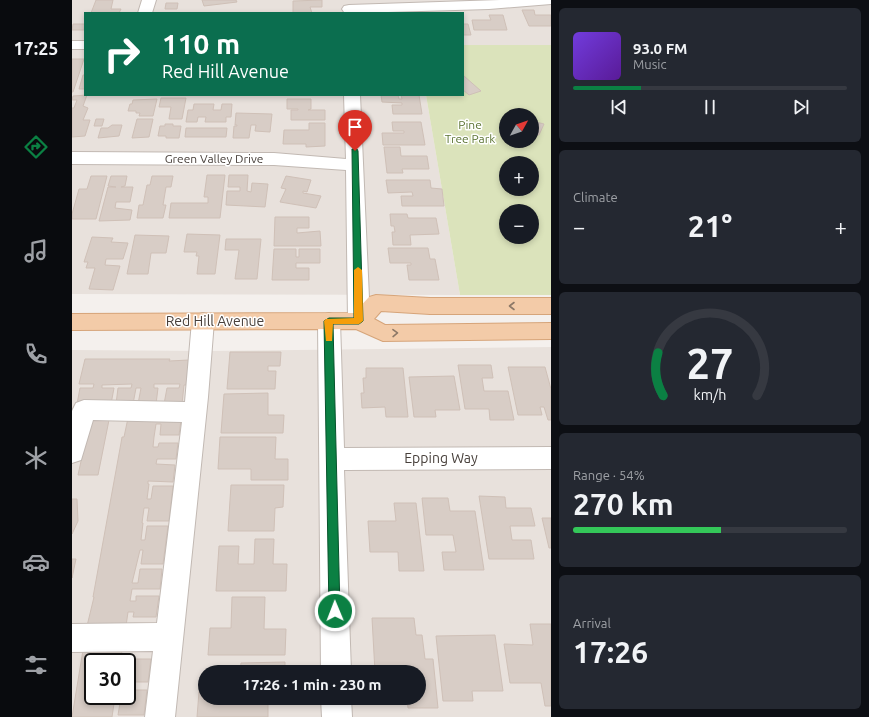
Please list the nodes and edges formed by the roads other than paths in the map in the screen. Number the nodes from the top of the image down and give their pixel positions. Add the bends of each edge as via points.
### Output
1 (149, 0) edge
2 (551, 0) edge
3 (488, 2) edge
4 (349, 7) edge
5 (145, 12) edge
6 (72, 45) edge
7 (84, 45) edge
8 (352, 96) edge
9 (72, 158) edge
10 (355, 165) junction
11 (551, 306) edge
12 (203, 321) junction
13 (329, 321) junction
14 (359, 321) junction
15 (72, 322) edge
16 (551, 331) edge
17 (195, 412) junction
18 (72, 452) edge
19 (551, 458) edge
20 (331, 459) junction
21 (72, 638) edge
22 (169, 638) junction
23 (336, 665) edge
24 (336, 705) edge
25 (160, 717) edge
26 (337, 717) edge

1 - 5 street
2 - 3 street
3 - 4 street
6 - 7 street
8 - 10 street
9 - 10 street, Green Valley Drive via 274,159
10 - 14 street
11 -> 14 main road via 430,306 376,303
12 - 13 main road, Red Hill Avenue
12 - 15 main road, Red Hill Avenue
12 - 17 street
13 - 14 main road, Red Hill Avenue
13 - 20 street
14 -> 16 main road, Red Hill Avenue via 383,333
17 - 18 street via 84,410
17 - 22 street
19 - 20 street, Epping Way
20 - 23 street
21 - 22 street
22 - 25 street
24 - 26 street

